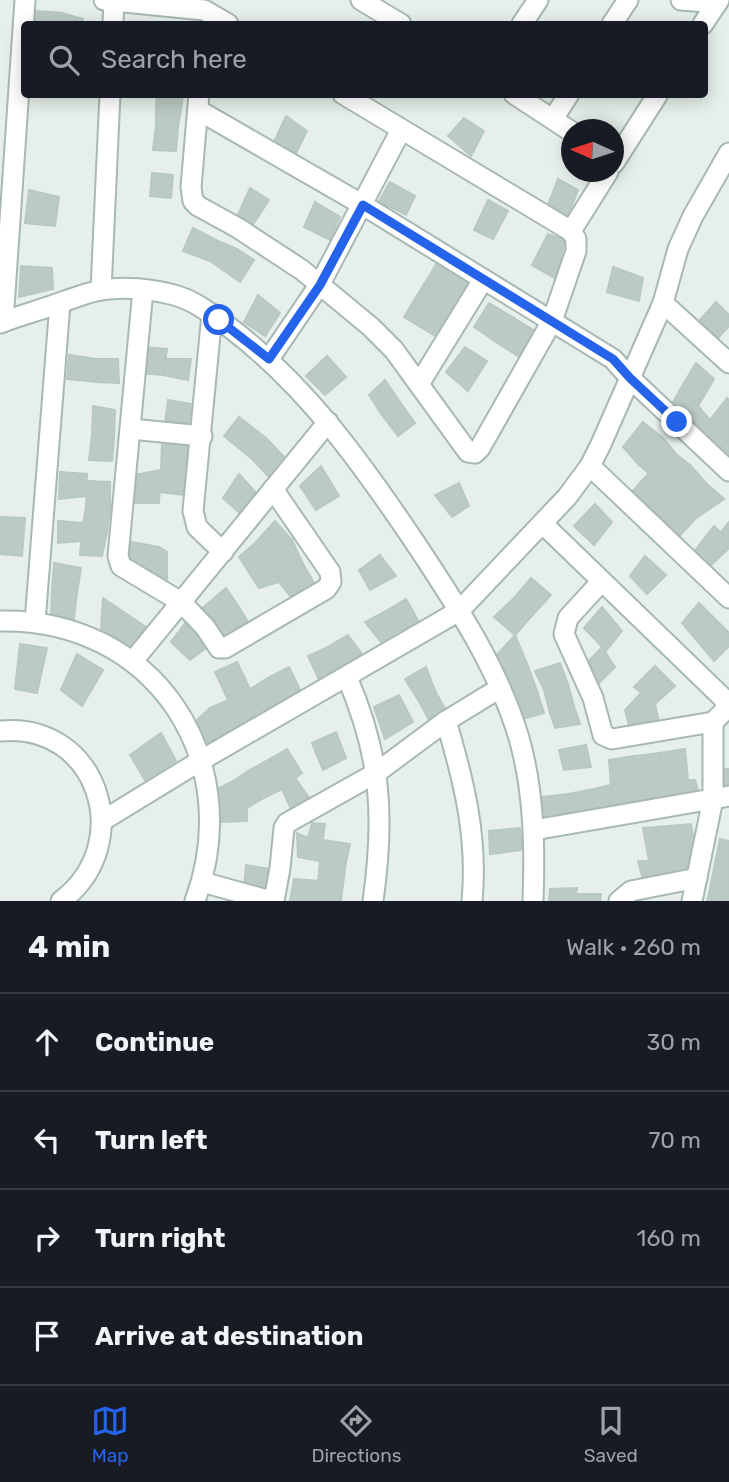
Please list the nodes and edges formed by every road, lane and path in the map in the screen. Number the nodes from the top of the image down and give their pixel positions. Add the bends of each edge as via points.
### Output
1 (24, 0) edge
2 (104, 0) edge
3 (114, 0) edge
4 (361, 0) edge
5 (538, 0) edge
6 (628, 0) edge
7 (681, 0) edge
8 (718, 2) edge
9 (204, 11) edge
10 (23, 21) edge
11 (113, 21) edge
12 (222, 21) edge
13 (396, 21) edge
14 (524, 21) edge
15 (614, 21) edge
16 (705, 21) edge
17 (21, 42) edge
18 (110, 98) edge
19 (349, 98) edge
20 (520, 98) edge
21 (566, 98) edge
22 (655, 98) edge
23 (199, 102) edge
24 (553, 119) junction
25 (561, 124) edge
26 (401, 130) junction
27 (624, 147) edge
28 (729, 153) edge
29 (602, 182) edge
30 (363, 205) junction
31 (571, 231) junction
32 (483, 280) junction
33 (320, 285) junction
34 (101, 290) junction
35 (143, 290) junction
36 (60, 303) junction
37 (663, 303) junction
38 (212, 314) junction
39 (552, 321) junction
40 (1, 323) edge
41 (269, 359) junction
42 (729, 363) edge
43 (630, 378) junction
44 (419, 384) junction
45 (328, 422) junction
46 (131, 429) junction
47 (202, 436) junction
48 (590, 466) junction
49 (729, 471) edge
50 (273, 489) junction
51 (543, 524) junction
52 (223, 552) junction
53 (601, 582) junction
54 (729, 598) edge
55 (181, 602) junction
56 (460, 611) junction
57 (0, 621) edge
58 (35, 622) junction
59 (133, 662) junction
60 (347, 677) junction
61 (500, 688) junction
62 (446, 721) junction
63 (713, 722) junction
64 (0, 731) edge
65 (200, 761) junction
66 (376, 773) junction
67 (721, 797) edge
68 (102, 821) junction
69 (534, 830) junction
70 (697, 878) junction
71 (202, 882) junction
72 (61, 901) edge
73 (195, 901) edge
74 (273, 901) edge
75 (373, 901) edge
76 (472, 901) edge
77 (533, 901) edge
78 (619, 901) edge
79 (692, 901) edge

1 - 10 street
2 - 3 street
3 - 9 street
3 - 11 street
4 - 13 street
5 - 14 street
6 - 15 street
7 - 8 street
8 - 16 street
9 - 12 street
17 - 40 street
18 - 34 street
19 - 26 street
20 - 24 street
21 - 24 street
22 - 27 street
23 - 30 street
23 - 33 street via 193,201
24 - 25 street
26 - 30 street
26 - 31 street
28 - 37 street via 678,249
29 - 31 street
30 - 32 street
30 - 33 street
31 - 39 street via 576,251
32 - 39 street
32 - 44 street
33 - 41 street
33 - 44 street via 394,350
34 - 35 street
34 - 36 street
35 - 38 street via 187,299
35 - 46 street
36 - 40 street
36 - 58 street
37 - 42 street
37 - 43 street
38 - 41 street
38 - 47 street
39 - 43 street via 613,359
39 - 44 street via 475,453 468,452
41 - 45 street
43 - 48 street
43 - 49 street
45 - 50 street
45 - 56 street
46 - 47 street
46 - 55 street via 119,561
47 - 52 street via 194,522
48 - 51 street
48 - 54 street
50 - 52 street
50 - 55 street via 330,572 329,586 223,649
51 - 53 street
51 - 56 street
52 - 55 street
53 - 63 street via 724,699 724,711
53 - 63 street via 568,618 564,635 593,698 603,734 612,739
55 - 59 street
56 - 60 street
56 - 61 street
57 - 58 street
58 - 59 street via 80,632
59 - 65 street via 159,684 180,711
60 - 65 street
60 - 66 street via 368,733
61 - 62 street
61 - 69 street via 519,739
62 - 66 street
62 - 76 street via 470,816
63 - 67 street
64 - 68 street via 35,734 72,755 96,790
65 - 68 street
65 - 71 street via 210,828
66 - 74 street via 287,823
66 - 75 street via 380,837
67 - 69 street
67 - 70 street
68 - 72 street via 91,867
69 - 77 street
70 - 78 street via 631,891
70 - 79 street
71 - 73 street
71 - 74 street

